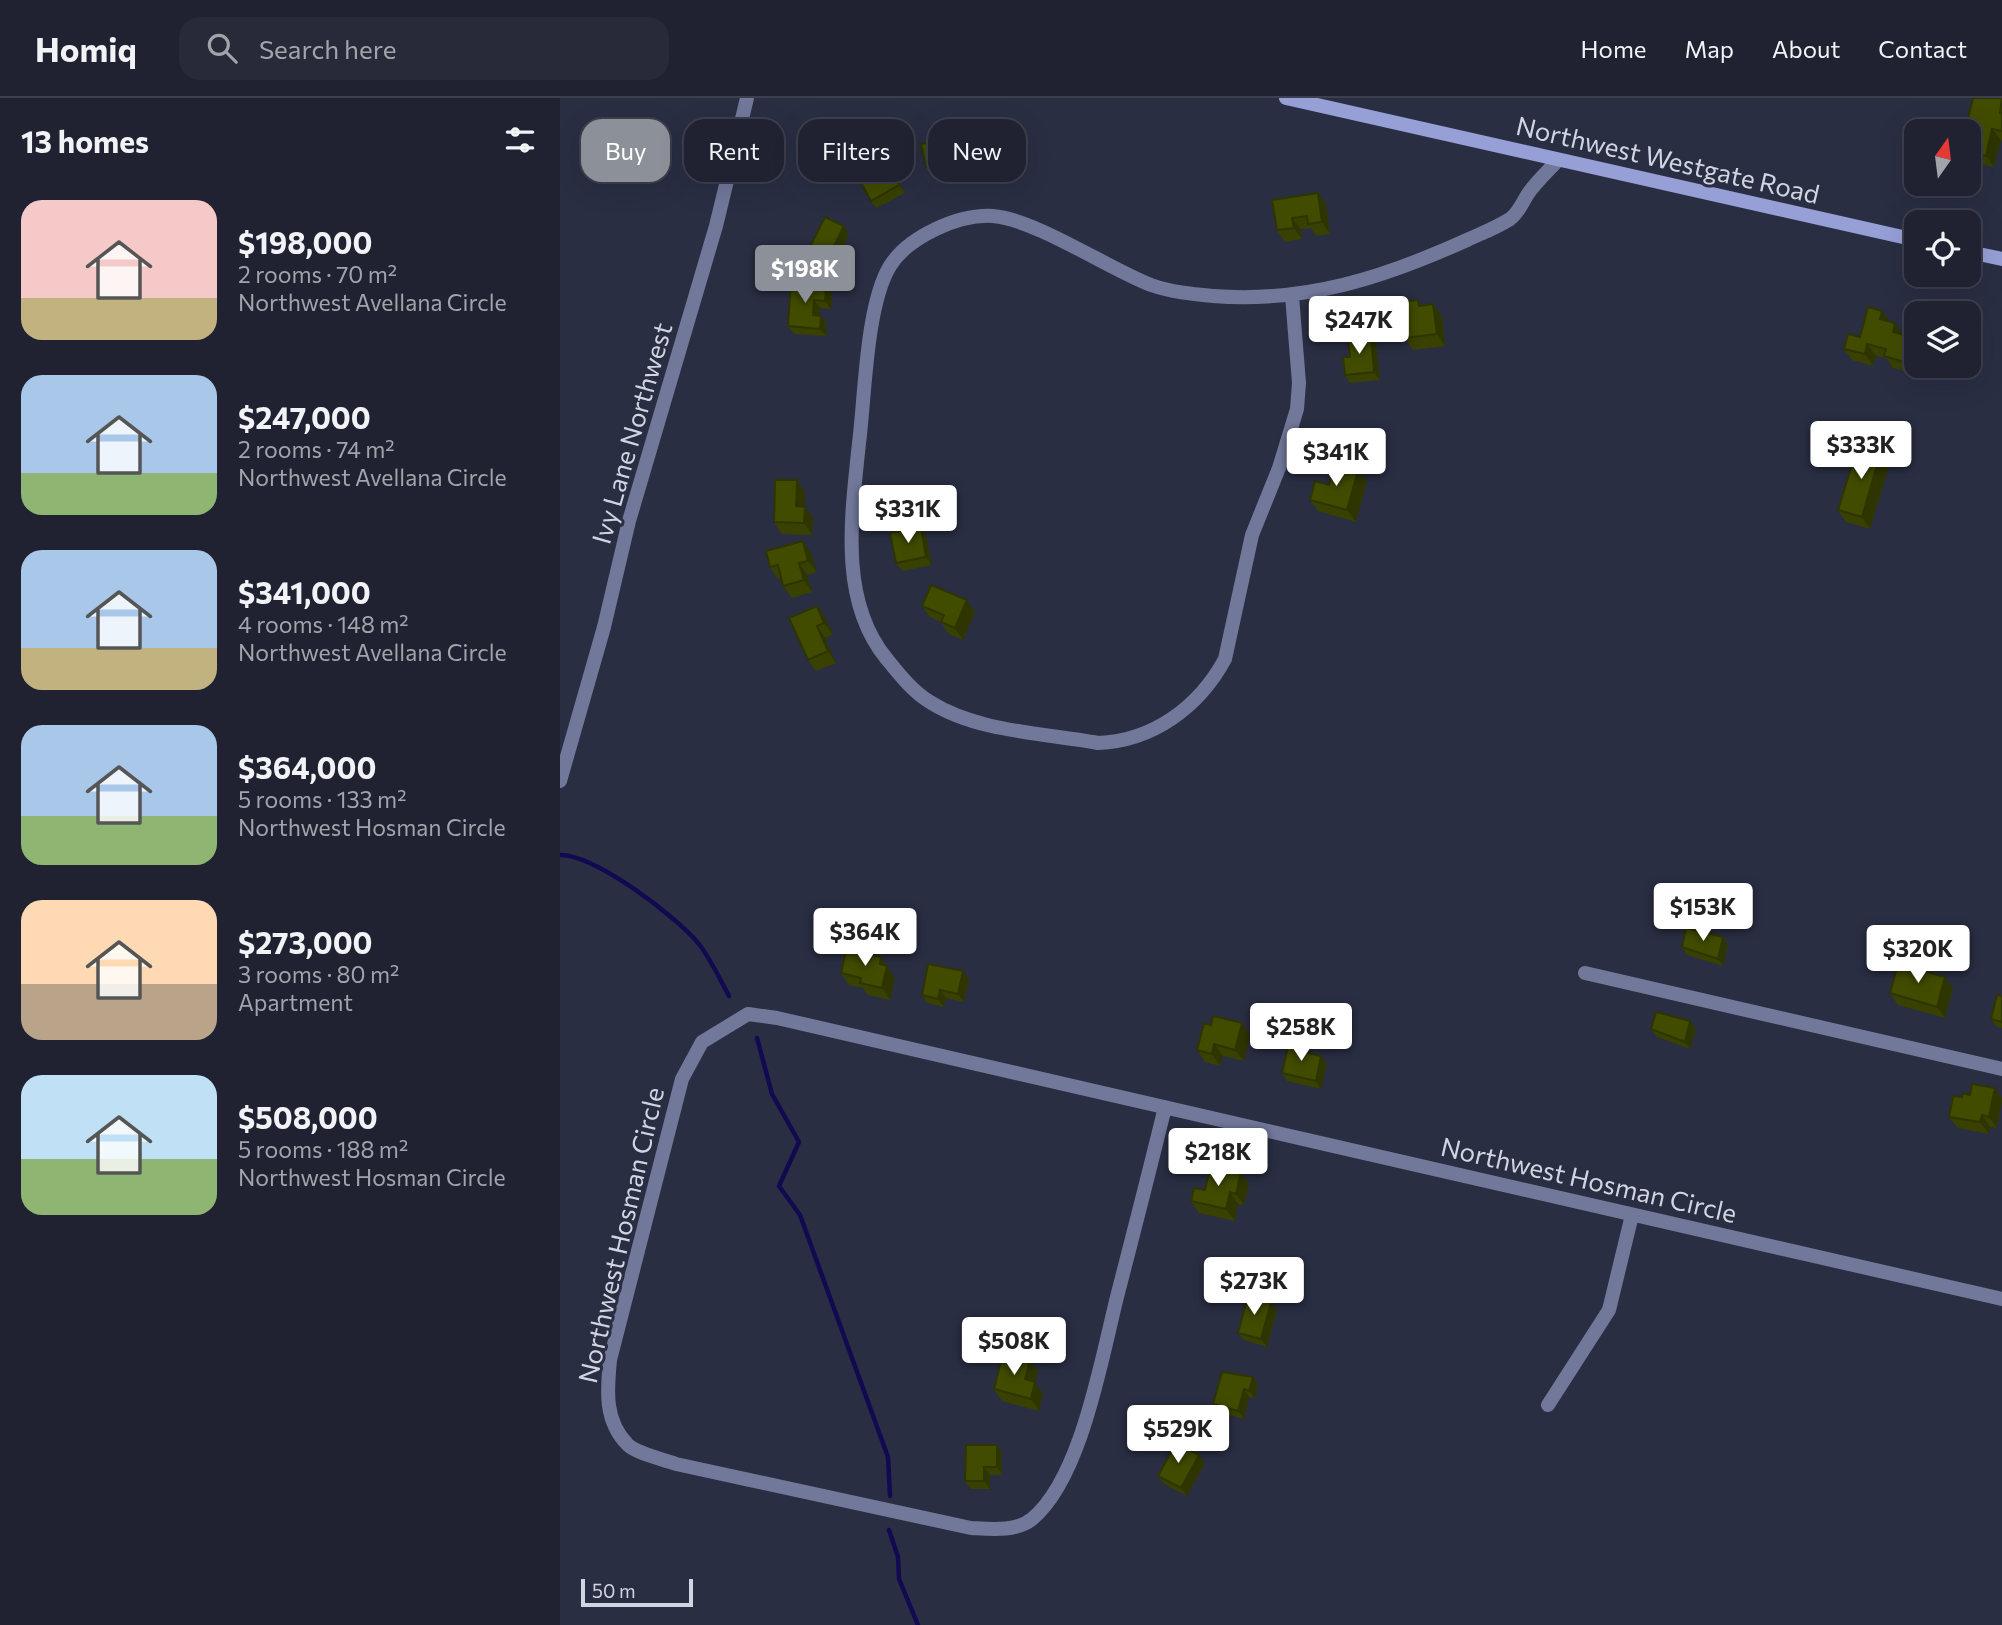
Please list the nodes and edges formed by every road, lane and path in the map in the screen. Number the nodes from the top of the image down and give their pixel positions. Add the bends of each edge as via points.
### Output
1 (747, 98) edge
2 (1286, 98) edge
3 (1558, 160) junction
4 (1904, 237) edge
5 (1981, 255) edge
6 (2002, 259) edge
7 (1292, 296) junction
8 (560, 780) edge
9 (1585, 973) dead end
10 (2002, 1069) edge
11 (1165, 1107) junction
12 (1632, 1215) junction
13 (2002, 1299) edge
14 (1548, 1405) dead end

1 - 8 street, Ivy Lane Northwest via 716,226 629,521
2 - 3 street, Northwest Westgate Road
3 - 4 street, Northwest Westgate Road
3 - 7 street via 1514,216 1486,233 1397,269
5 - 6 street
7 - 7 street via 1299,383 1293,429 1252,535 1224,659 1195,700 1144,734 1098,743 961,716 930,702 904,680 879,649 863,615 852,551 872,330 883,283 898,256 947,225 993,216 1164,289 1248,299
9 - 10 street
11 - 11 street, Northwest Hosman Circle via 777,1018 748,1014 725,1026 702,1042 682,1079 610,1360 606,1401 614,1422 629,1446 676,1464 971,1528 1002,1530 1029,1522 1045,1508 1056,1489 1084,1424
11 - 12 street, Northwest Hosman Circle
12 - 13 street, Northwest Hosman Circle
12 - 14 street via 1609,1310

